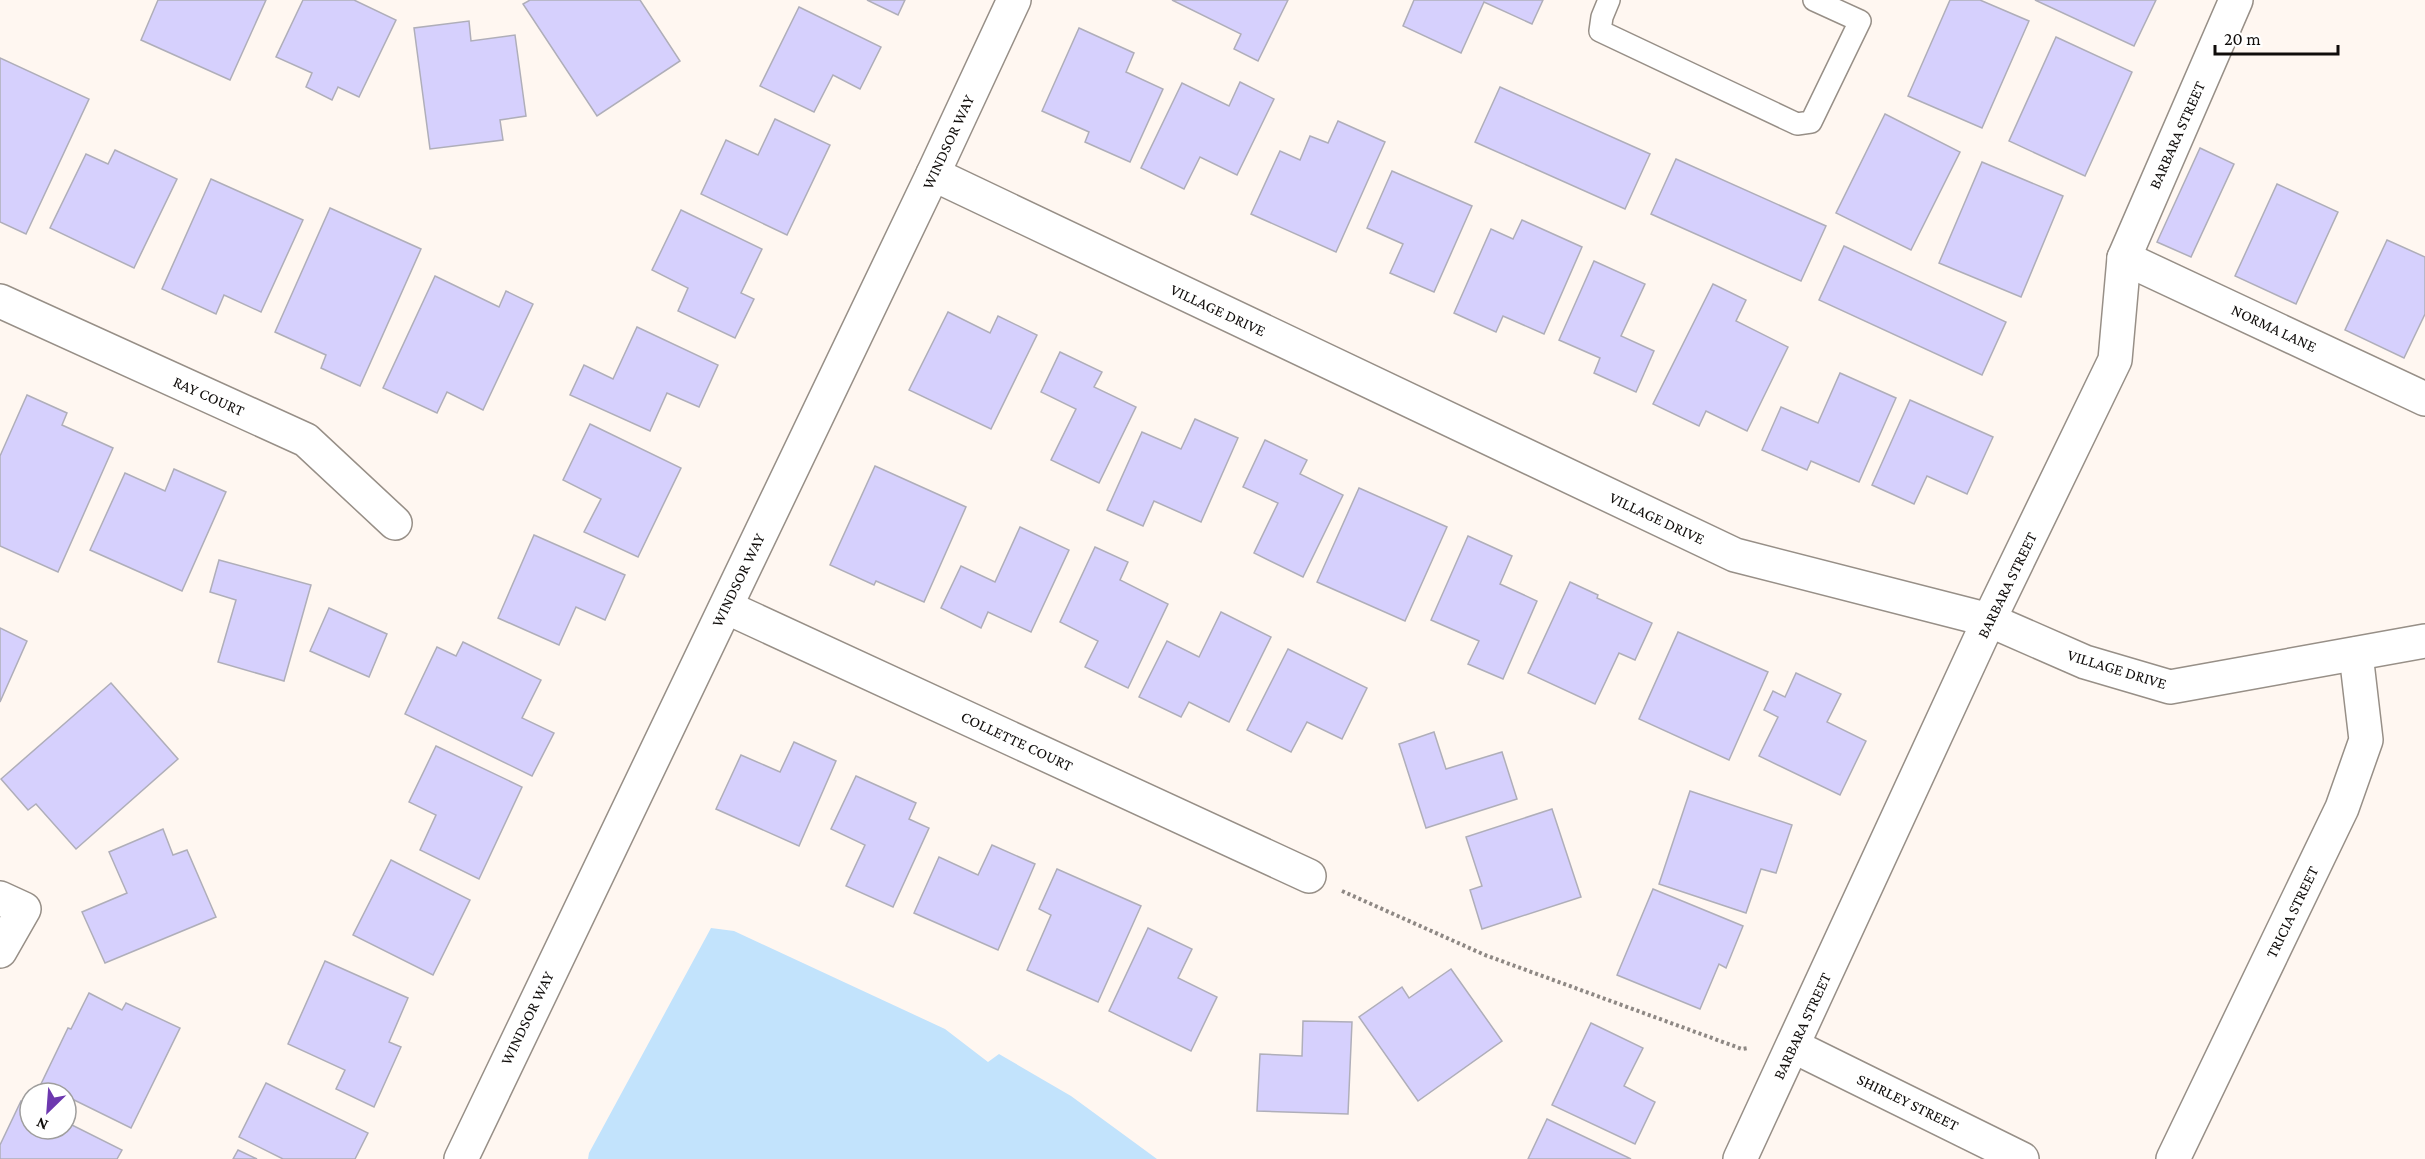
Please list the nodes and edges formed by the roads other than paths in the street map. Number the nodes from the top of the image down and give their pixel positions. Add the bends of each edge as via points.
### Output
1 (1014, 0) edge
2 (1609, 0) edge
3 (1814, 0) edge
4 (2236, 0) edge
5 (933, 174) junction
6 (2124, 258) junction
7 (0, 301) edge
8 (2425, 399) edge
9 (395, 524) dead end
10 (726, 607) junction
11 (1989, 620) junction
12 (2425, 641) edge
13 (2356, 654) junction
14 (1309, 876) road end
15 (12, 903) edge
16 (0, 951) edge
17 (1793, 1046) junction
18 (461, 1159) edge
19 (1740, 1159) edge
20 (2022, 1159) edge
21 (2173, 1159) edge

1 - 5 street, WINDSOR WAY
2 - 3 lane via 1600,32 1797,124 1811,122 1860,21
4 - 6 street, BARBARA STREET
5 - 10 street, WINDSOR WAY
5 - 11 street, VILLAGE DRIVE via 1735,555
6 - 8 street, NORMA LANE
6 - 11 street, BARBARA STREET via 2115,360
7 - 9 street, RAY COURT via 306,440
10 - 14 street, COLLETTE COURT
10 - 18 street, WINDSOR WAY
11 - 13 street, VILLAGE DRIVE via 2085,662 2170,687
11 - 17 street, BARBARA STREET
12 - 13 street, VILLAGE DRIVE
13 - 21 street, TRICIA STREET via 2366,741 2342,808
15 - 16 street
17 - 19 street, BARBARA STREET
17 - 20 street, SHIRLEY STREET

